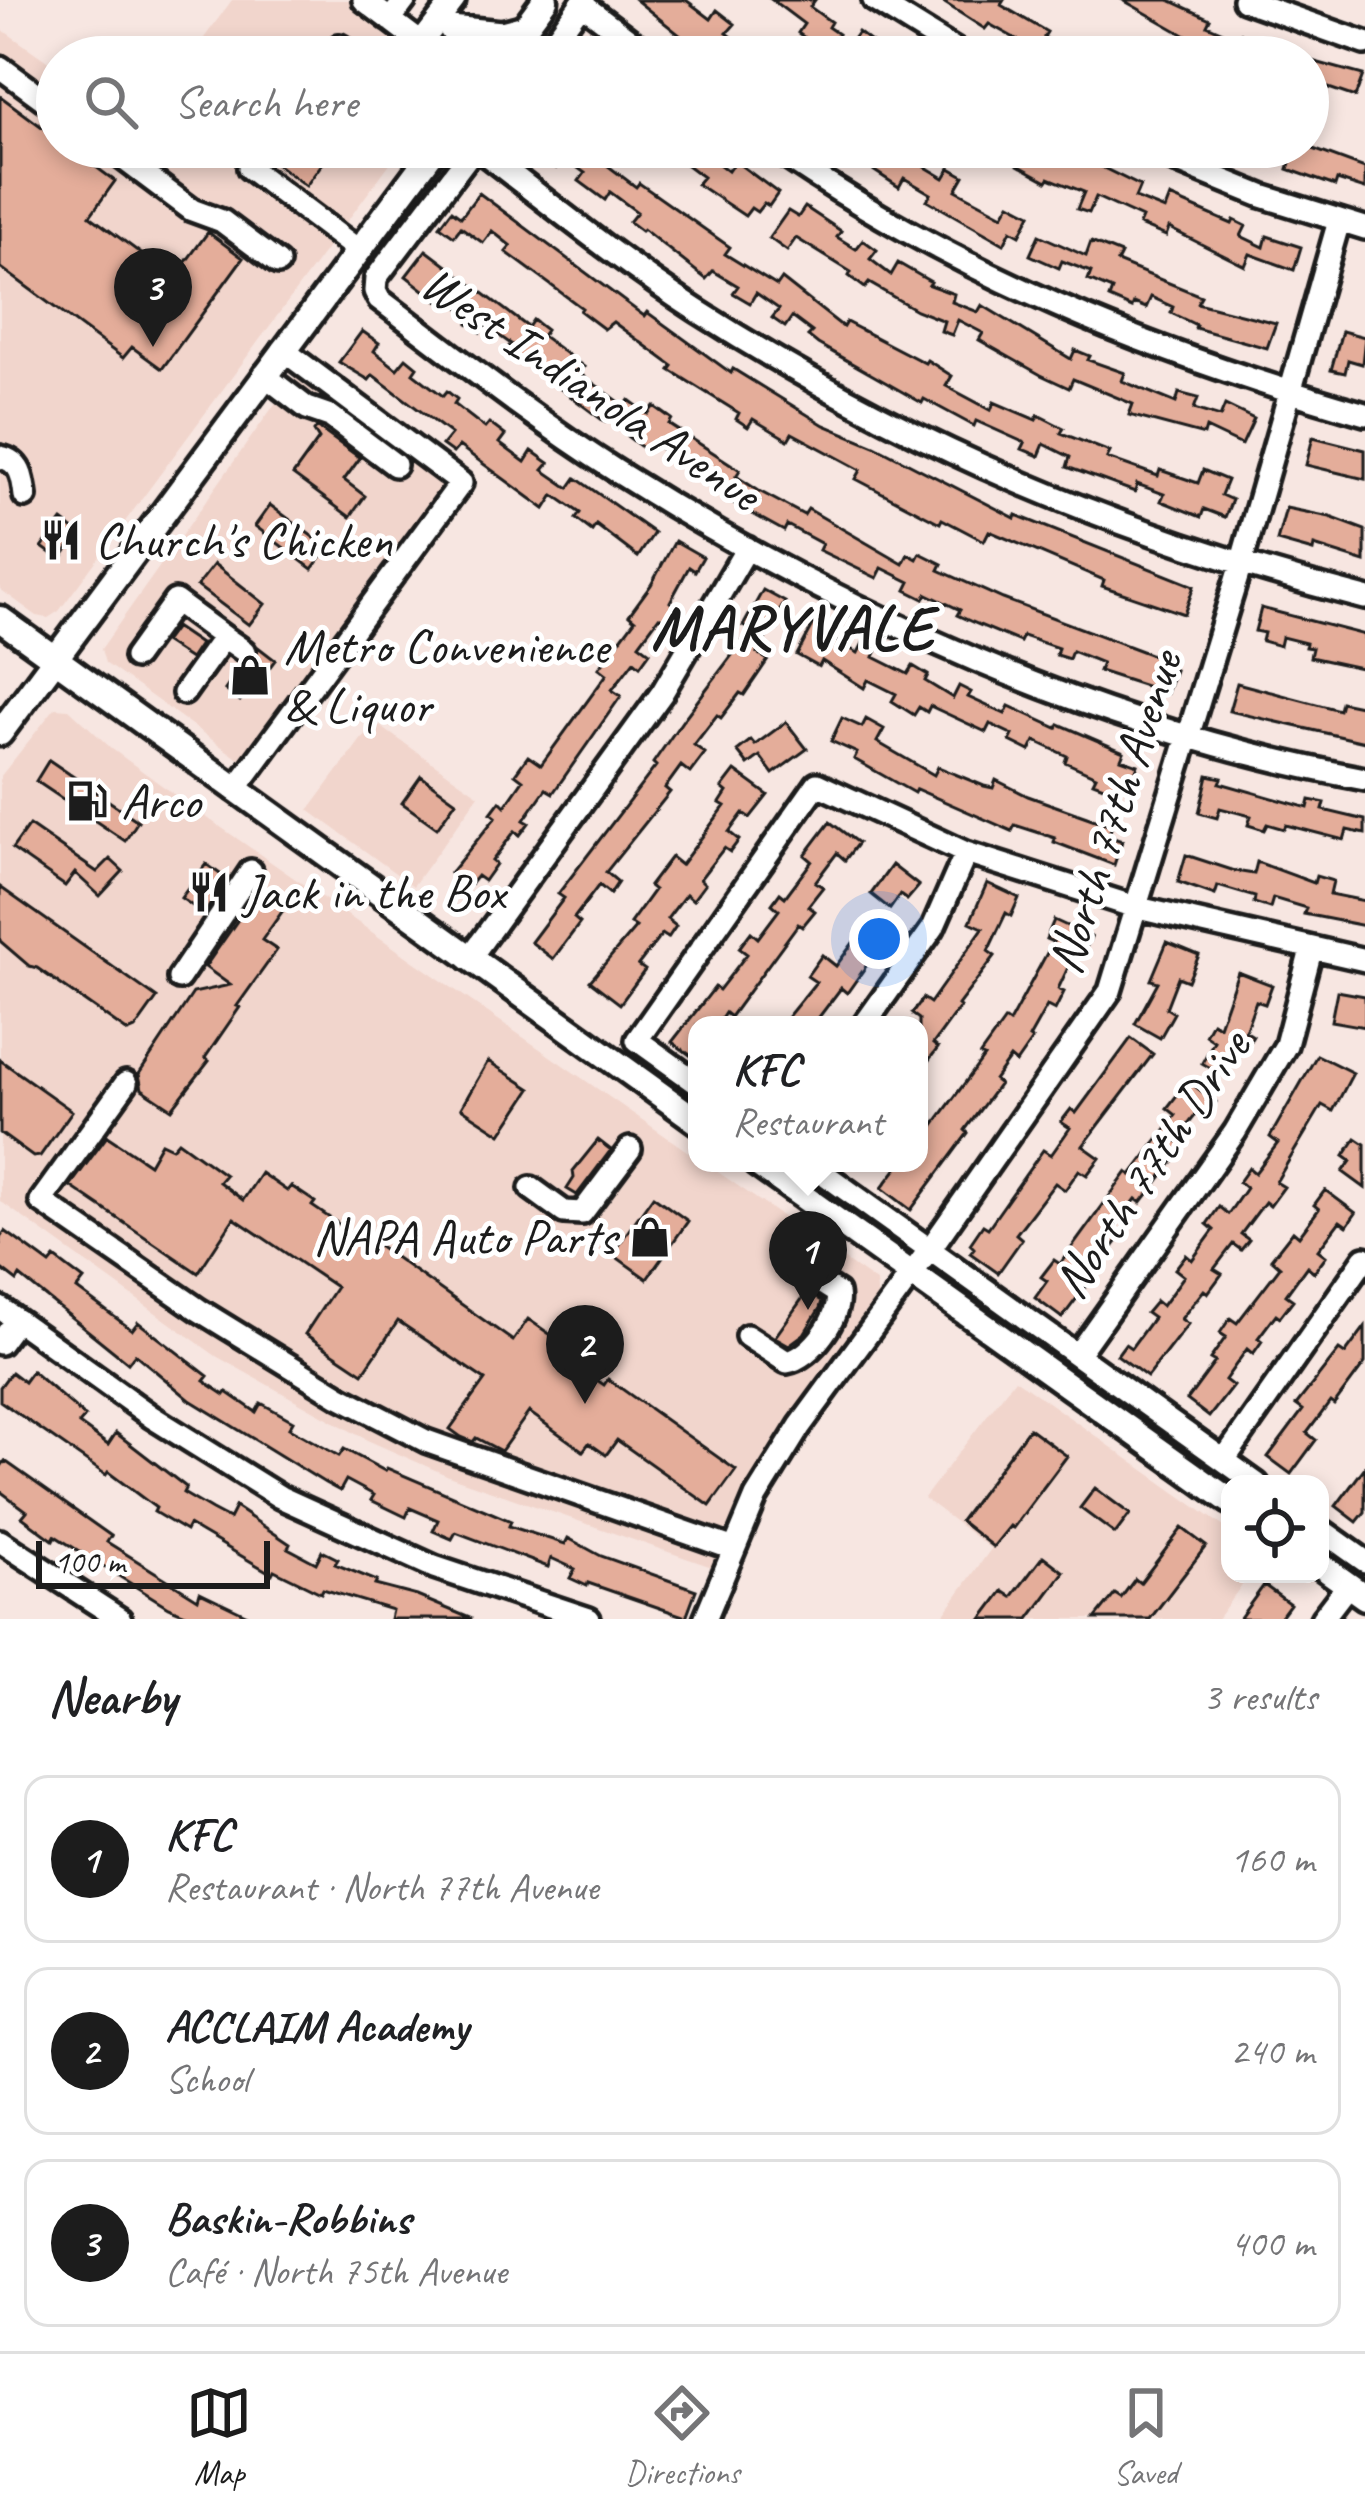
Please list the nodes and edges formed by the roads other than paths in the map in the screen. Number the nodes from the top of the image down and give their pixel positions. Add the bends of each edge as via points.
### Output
1 (364, 0) edge
2 (405, 0) edge
3 (545, 0) edge
4 (874, 0) edge
5 (1244, 0) edge
6 (583, 2) edge
7 (448, 15) edge
8 (390, 20) junction
9 (525, 26) junction
10 (404, 36) edge
11 (518, 36) edge
12 (558, 36) edge
13 (626, 36) edge
14 (932, 36) edge
15 (1365, 43) edge
16 (0, 67) edge
17 (36, 94) edge
18 (136, 168) edge
19 (249, 168) edge
20 (420, 168) edge
21 (459, 168) edge
22 (503, 168) edge
23 (805, 168) edge
24 (1192, 168) edge
25 (1340, 221) junction
26 (1365, 228) edge
27 (358, 250) junction
28 (278, 262) dead end
29 (284, 350) junction
30 (264, 375) junction
31 (1290, 393) junction
32 (1365, 414) edge
33 (0, 457) edge
34 (395, 465) dead end
35 (25, 496) dead end
36 (747, 548) junction
37 (1241, 563) junction
38 (1365, 598) edge
39 (0, 619) edge
40 (224, 637) junction
41 (244, 651) dead end
42 (135, 657) dead end
43 (55, 659) junction
44 (184, 693) dead end
45 (0, 733) edge
46 (1189, 735) junction
47 (1365, 779) edge
48 (236, 790) junction
49 (966, 853) junction
50 (251, 871) dead end
51 (1138, 908) junction
52 (1311, 950) junction
53 (469, 959) junction
54 (1365, 960) edge
55 (179, 978) dead end
56 (870, 1016) edge
57 (688, 1077) edge
58 (126, 1083) dead end
59 (688, 1115) edge
60 (630, 1148) dead end
61 (769, 1172) edge
62 (822, 1172) edge
63 (531, 1188) dead end
64 (930, 1250) junction
65 (1365, 1258) edge
66 (796, 1267) dead end
67 (911, 1273) junction
68 (9, 1314) edge
69 (747, 1336) dead end
70 (0, 1343) edge
71 (1077, 1354) junction
72 (1224, 1460) junction
73 (1245, 1475) edge
74 (1221, 1495) edge
75 (1329, 1536) edge
76 (0, 1541) edge
77 (734, 1549) junction
78 (1365, 1562) edge
79 (1329, 1572) edge
80 (1356, 1591) edge
81 (120, 1619) edge
82 (589, 1619) edge
83 (705, 1619) edge
84 (1322, 1619) edge

1 - 8 street
2 - 8 street
3 - 9 main road
4 - 14 street
5 - 15 street
6 - 12 street
6 - 13 street
7 - 9 street via 502,32
8 - 10 street
9 - 11 main road
16 - 17 street
18 - 28 street
19 - 27 street
20 - 27 main road
21 - 36 street, West Indianola Avenue via 376,278 375,292 615,471
22 - 37 street via 692,307 903,430 1077,509
23 - 31 street via 1036,299
24 - 25 street
25 - 26 street
25 - 31 street, North 77th Avenue
27 - 29 main road
29 - 30 main road
29 - 48 street via 461,483
30 - 34 street
30 - 43 main road
31 - 32 street
31 - 37 street, North 77th Avenue
33 - 35 street via 19,468
36 - 46 street, West Indianola Avenue via 957,652
36 - 53 street via 662,693
37 - 38 street
37 - 46 street, North 77th Avenue
39 - 43 main road
40 - 41 street
40 - 42 street via 175,601
40 - 44 street
43 - 45 main road
43 - 48 main road
46 - 47 street, West Indianola Avenue
46 - 51 street, North 77th Avenue
48 - 53 main road
49 - 51 street
49 - 56 street via 933,928
49 - 57 street via 817,784 637,1040
50 - 55 street
51 - 52 street
51 - 64 street, North 77th Avenue via 1110,991
52 - 54 street
52 - 71 street, North 77th Drive via 1286,1046 1235,1132
53 - 59 main road
58 - 77 street via 41,1201 199,1310 426,1441
60 - 63 street via 582,1214 564,1212
61 - 67 main road
62 - 64 street
64 - 67 street, North 77th Avenue
64 - 71 street
65 - 72 street
66 - 69 street via 837,1293 838,1310 823,1332 795,1362
67 - 74 main road
67 - 77 street, North 77th Avenue via 789,1444
68 - 70 street
68 - 82 street via 280,1497 434,1568
71 - 72 street
72 - 73 street
75 - 78 street
76 - 81 street
77 - 83 street, North 77th Avenue
79 - 80 main road
80 - 84 street

